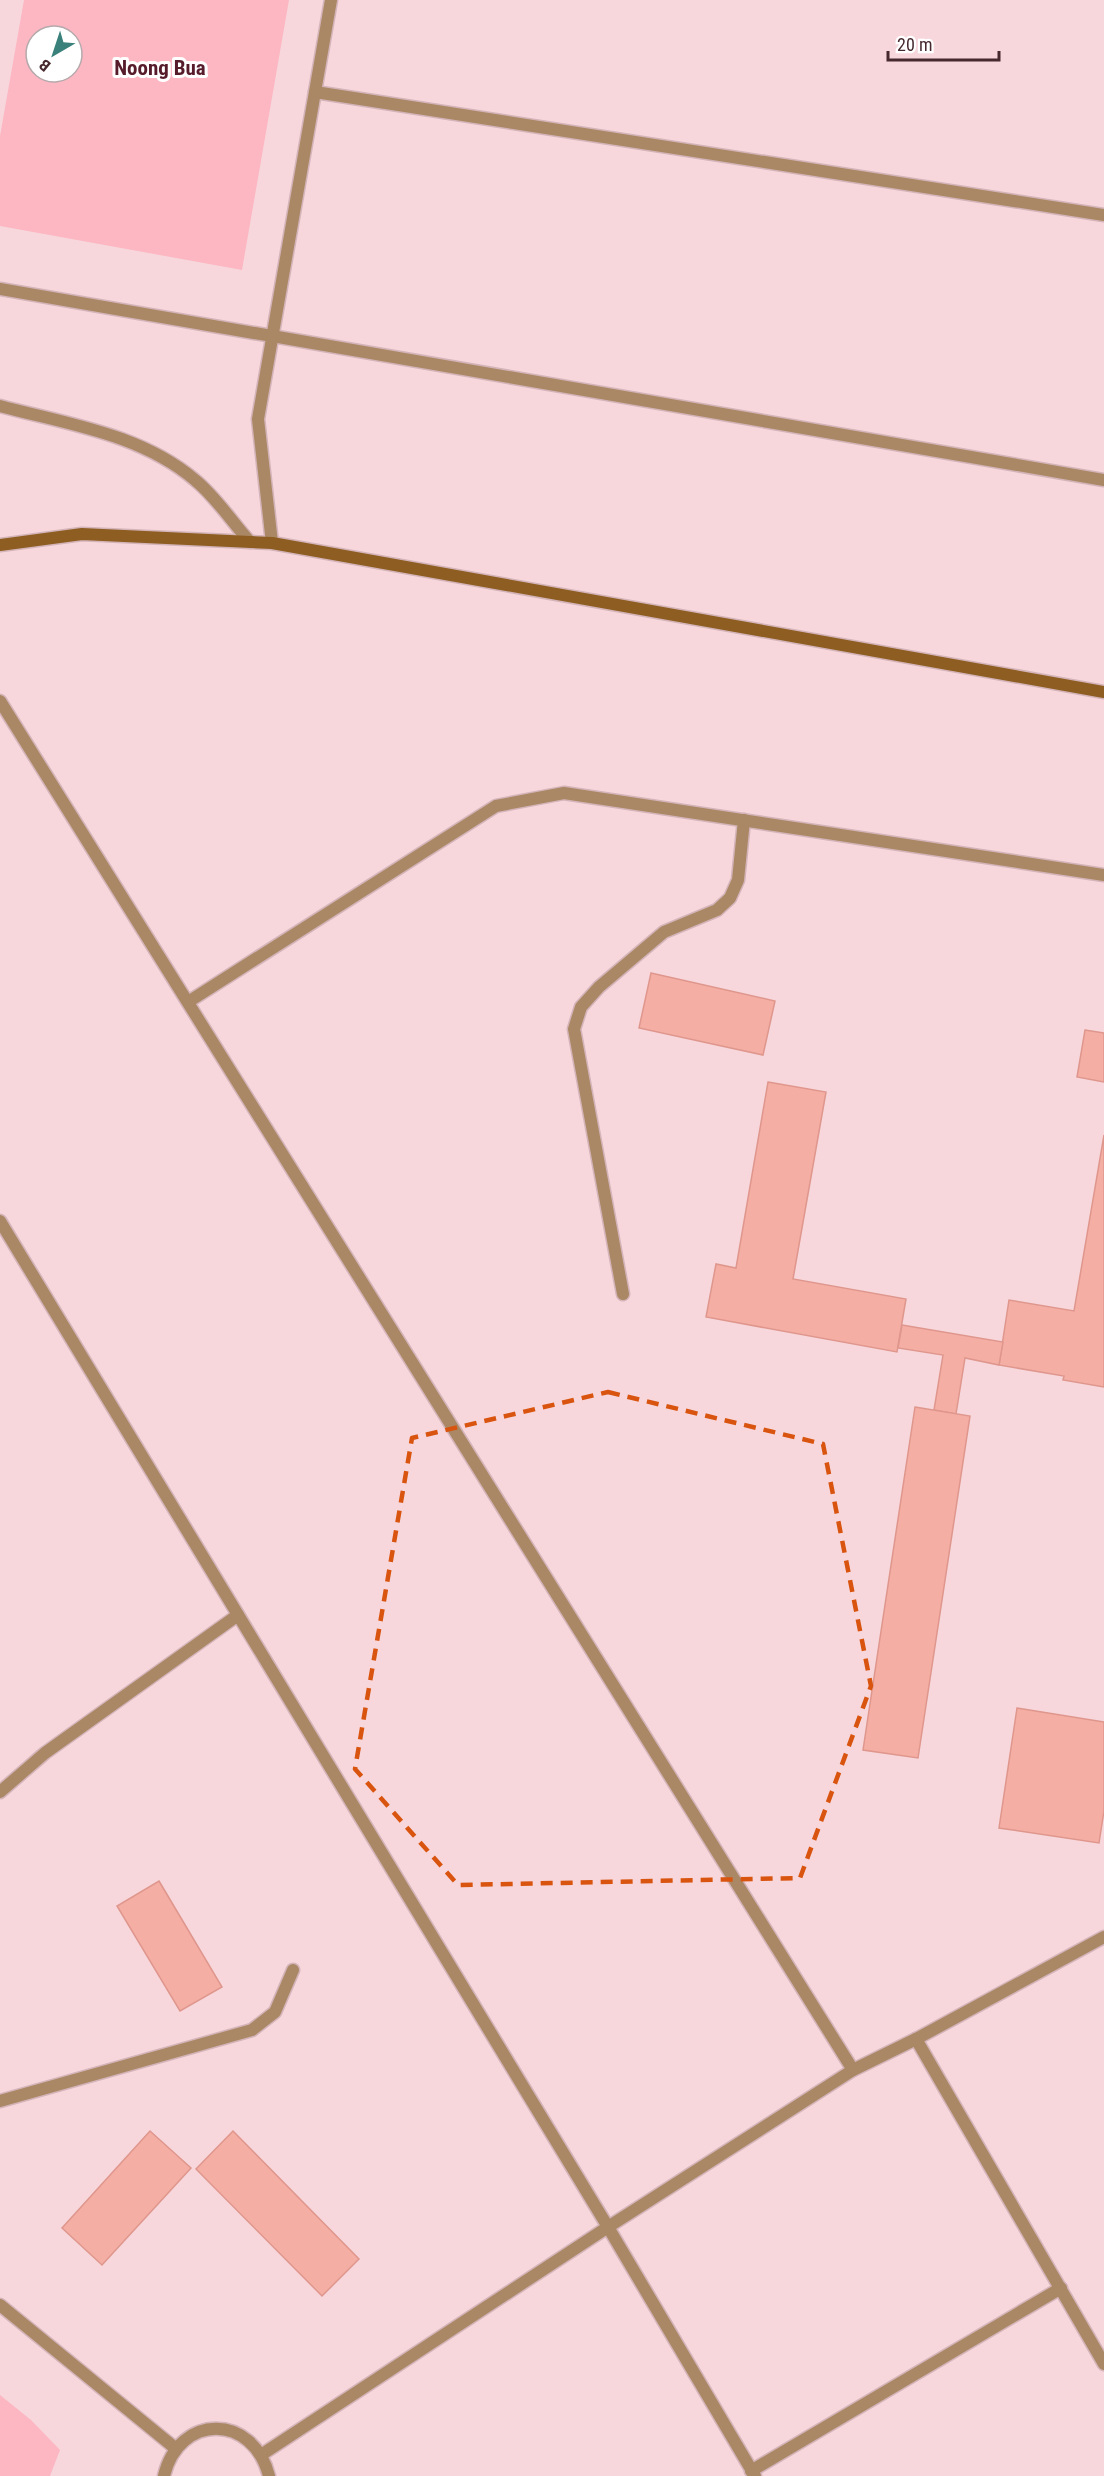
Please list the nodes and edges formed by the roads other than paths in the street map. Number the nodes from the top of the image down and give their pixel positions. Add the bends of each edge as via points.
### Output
1 (332, 0) edge
2 (315, 92) junction
3 (1104, 215) edge
4 (0, 289) edge
5 (273, 336) junction
6 (0, 406) edge
7 (1104, 480) edge
8 (250, 542) junction
9 (272, 543) junction
10 (0, 545) edge
11 (1104, 692) edge
12 (0, 701) edge
13 (744, 820) junction
14 (1104, 875) edge
15 (188, 1002) junction
16 (0, 1221) edge
17 (622, 1294) dead end
18 (238, 1615) junction
19 (0, 1792) edge
20 (1104, 1937) edge
21 (293, 1970) dead end
22 (916, 2039) junction
23 (853, 2070) junction
24 (0, 2101) edge
25 (608, 2227) junction
26 (1061, 2288) junction
27 (0, 2305) edge
28 (1104, 2364) edge
29 (175, 2448) junction
30 (261, 2455) junction
31 (753, 2473) edge
32 (164, 2476) edge
33 (269, 2476) edge

1 - 2 street
2 - 3 street
2 - 5 street
4 - 5 street
5 - 7 street
5 - 9 street via 258,419
6 - 8 street via 123,438 165,457 197,481
8 - 9 street
8 - 10 street via 82,534
9 - 11 street
12 - 15 street
13 - 14 street
13 - 15 street via 564,793 496,806
13 - 17 street via 738,880 730,898 717,910 664,932 599,987 581,1007 574,1029
15 - 23 street
16 - 18 street
18 - 19 street via 45,1753
18 - 25 street
20 - 22 street
21 - 24 street via 275,2012 252,2030
22 - 23 street
22 - 26 street
23 - 25 street
25 - 30 street
25 - 31 street
26 - 28 street
26 - 31 street
27 - 29 street
29 - 30 street via 189,2436 224,2429 241,2435
29 - 32 street
30 - 33 street

